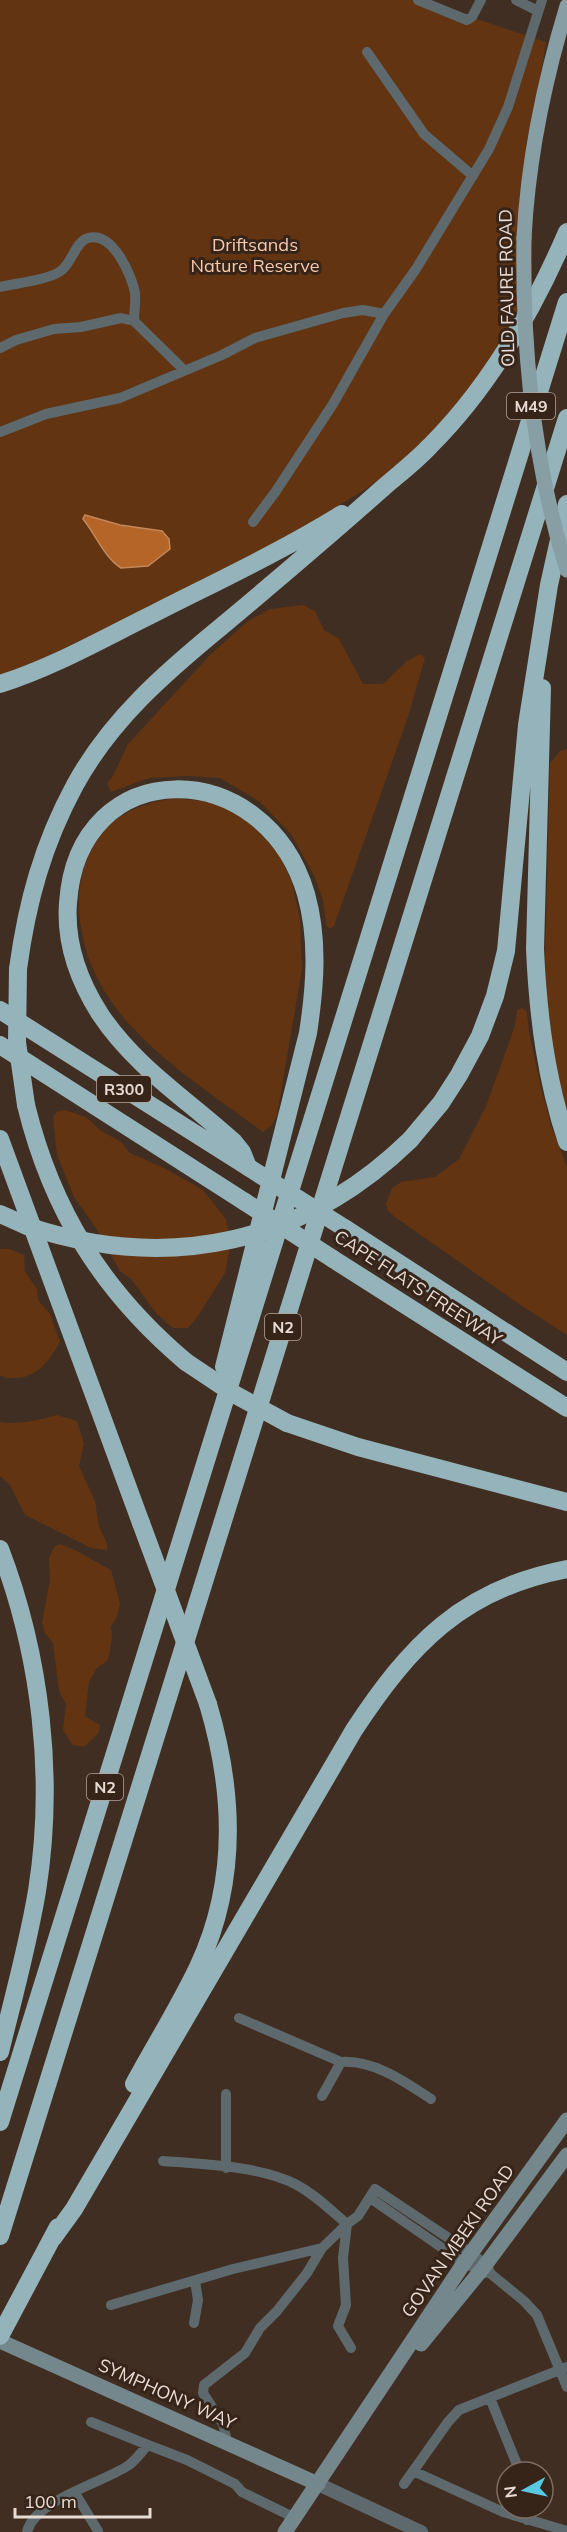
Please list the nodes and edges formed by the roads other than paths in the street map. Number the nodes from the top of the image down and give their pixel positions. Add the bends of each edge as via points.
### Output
1 (418, 0) edge
2 (481, 0) edge
3 (516, 0) edge
4 (540, 5) edge
5 (567, 6) edge
6 (367, 52) dead end
7 (473, 176) junction
8 (567, 232) edge
9 (0, 287) edge
10 (567, 302) edge
11 (384, 314) junction
12 (134, 321) junction
13 (0, 348) edge
14 (184, 370) junction
15 (567, 418) edge
16 (0, 432) edge
17 (384, 488) junction
18 (567, 504) edge
19 (253, 522) dead end
20 (567, 570) edge
21 (542, 630) junction
22 (0, 684) edge
23 (0, 1010) edge
24 (0, 1045) edge
25 (0, 1139) edge
26 (567, 1142) edge
27 (248, 1167) junction
28 (0, 1214) edge
29 (567, 1372) edge
30 (567, 1408) edge
31 (209, 1451) junction
32 (567, 1502) edge
33 (0, 1549) edge
34 (567, 1569) edge
35 (239, 2018) dead end
36 (0, 2052) edge
37 (341, 2062) junction
38 (226, 2094) dead end
39 (322, 2096) dead end
40 (431, 2099) dead end
41 (567, 2120) edge
42 (0, 2122) edge
43 (567, 2155) edge
44 (163, 2161) dead end
45 (226, 2168) junction
46 (347, 2224) junction
47 (0, 2236) edge
48 (53, 2238) junction
49 (322, 2248) junction
50 (468, 2258) junction
51 (486, 2270) junction
52 (195, 2281) junction
53 (111, 2305) dead end
54 (194, 2323) dead end
55 (0, 2338) edge
56 (351, 2348) dead end
57 (563, 2368) edge
58 (384, 2387) junction
59 (567, 2387) edge
60 (490, 2398) junction
61 (91, 2422) dead end
62 (227, 2442) junction
63 (148, 2445) junction
64 (515, 2460) edge
65 (413, 2471) junction
66 (318, 2484) junction
67 (404, 2484) dead end
68 (75, 2493) junction
69 (495, 2508) edge
70 (295, 2518) junction
71 (527, 2520) edge
72 (98, 2531) edge
73 (567, 2531) edge
74 (27, 2532) edge
75 (285, 2532) edge
76 (421, 2532) edge

1 - 2 street via 467,20
3 - 4 street
4 - 7 street via 508,107
5 - 20 main road, OLD FAURE ROAD / M49, bridge via 538,118 524,238 524,324 530,397 546,490
6 - 7 street via 424,134
7 - 11 street
8 - 17 highway via 537,293 475,394 430,446
9 - 12 street via 61,271 82,242 99,238 113,248 128,269 135,296
10 - 31 highway, N2
11 - 14 street via 363,310 344,313 255,338
11 - 19 street via 333,404
12 - 13 street via 121,318 54,329
12 - 14 street
14 - 16 street via 120,398 46,414
15 - 47 highway, N2
17 - 22 highway via 270,554 83,649
17 - 32 highway, bridge via 165,673 118,722 75,784 33,885 18,969 17,1042 26,1105 43,1162 74,1230 97,1268 136,1316 186,1362 234,1395 287,1423 358,1447
18 - 21 highway
21 - 26 highway via 535,949 546,1067
21 - 28 highway, bridge via 527,725 506,951 495,996 459,1075 410,1140 370,1176 322,1206 286,1223 226,1242 164,1249 103,1245 44,1232
23 - 27 highway, R300
24 - 30 highway, CAPE FLATS FREEWAY / R300, bridge
25 - 48 highway, bridge via 208,1704 223,1766 229,1824 225,1876 215,1922 198,1967
27 - 29 highway, CAPE FLATS FREEWAY / R300, bridge
27 - 31 highway via 234,1142 161,1082 112,1031 75,964 67,911 69,887 81,851 115,809 154,792 184,788 215,794 242,807 265,825 291,858 299,877 312,923 315,955 308,1034 222,1374
31 - 42 highway, N2
33 - 36 highway via 20,1611 35,1682 44,1814 37,1891
34 - 48 highway via 514,1584 466,1608 416,1648 385,1683 74,2209
35 - 37 street
37 - 39 street
37 - 40 street via 372,2066
38 - 45 street
41 - 50 main road, GOVAN MBEKI ROAD
43 - 51 main road, GOVAN MBEKI ROAD
44 - 45 street
45 - 46 street via 266,2173 295,2184
46 - 49 street
46 - 50 street via 358,2216 372,2194
46 - 56 street via 343,2258 346,2305 338,2326
48 - 55 highway
49 - 52 street
49 - 62 street via 249,2348 204,2385 204,2395 223,2424
50 - 51 street
50 - 58 main road, GOVAN MBEKI ROAD
51 - 57 street via 537,2315
51 - 58 main road, GOVAN MBEKI ROAD
52 - 53 street
52 - 54 street via 198,2300
55 - 62 main road, SYMPHONY WAY
57 - 59 street
57 - 60 street
58 - 66 main road, GOVAN MBEKI ROAD
60 - 64 street
60 - 65 street via 454,2414
61 - 63 street
62 - 66 main road, SYMPHONY WAY
63 - 68 street via 129,2465
63 - 70 street via 187,2460
65 - 67 street
65 - 69 street
66 - 70 main road, GOVAN MBEKI ROAD
66 - 76 street
68 - 72 street
68 - 74 street via 37,2514
70 - 75 main road, GOVAN MBEKI ROAD
71 - 73 street

